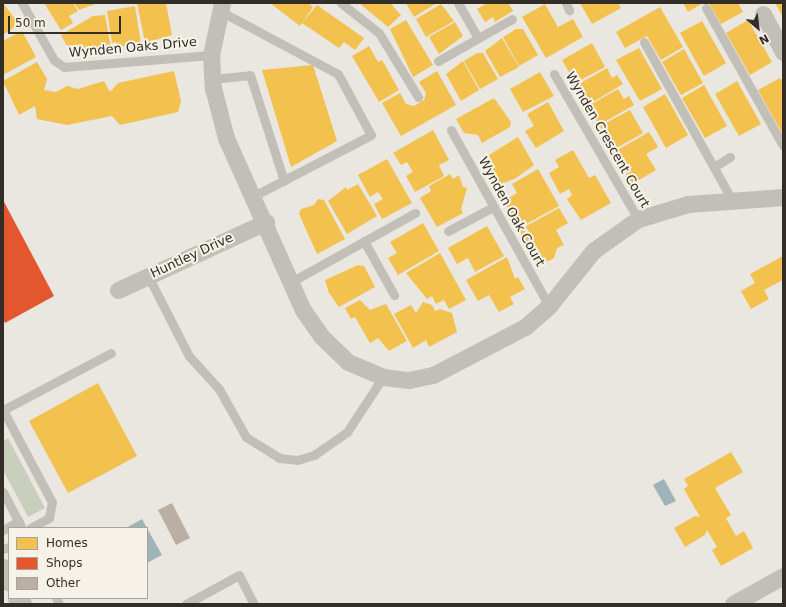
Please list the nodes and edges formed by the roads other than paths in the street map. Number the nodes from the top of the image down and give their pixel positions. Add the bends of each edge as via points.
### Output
1 (22, 3) edge
2 (341, 3) edge
3 (458, 3) edge
4 (221, 7) edge
5 (706, 8) dead end
6 (762, 14) dead end
7 (512, 19) dead end
8 (478, 38) junction
9 (644, 42) dead end
10 (783, 52) edge
11 (211, 55) junction
12 (438, 62) dead end
13 (554, 74) dead end
14 (213, 79) junction
15 (418, 97) dead end
16 (451, 130) dead end
17 (783, 146) edge
18 (730, 157) dead end
19 (714, 167) junction
20 (284, 180) junction
21 (254, 196) junction
22 (783, 197) edge
23 (732, 200) junction
24 (493, 207) junction
25 (415, 213) dead end
26 (638, 219) junction
27 (266, 222) junction
28 (448, 231) dead end
29 (364, 241) junction
30 (148, 276) junction
31 (291, 282) junction
32 (118, 290) dead end
33 (394, 295) dead end
34 (549, 306) junction
35 (111, 352) dead end
36 (383, 377) junction
37 (3, 410) edge
38 (3, 492) edge
39 (21, 525) edge
40 (32, 527) edge
41 (3, 569) edge
42 (783, 576) edge
43 (8, 579) edge
44 (186, 604) edge
45 (254, 604) edge
46 (733, 604) edge

1 - 11 lane, Wynden Oaks Drive via 54,60 64,67
2 - 15 lane via 379,33
3 - 8 lane
4 - 11 street
4 - 20 lane via 338,74 371,135
5 - 17 lane
6 - 10 street
7 - 8 lane
8 - 12 lane
9 - 19 lane
11 - 14 street
13 - 26 lane, Wynden Crescent Court
14 - 20 lane via 250,75
14 - 21 street via 219,118
16 - 24 lane, Wynden Oak Court
18 - 19 lane
19 - 23 lane
20 - 21 lane
21 - 27 street
22 - 23 street
23 - 26 street via 688,204
24 - 28 lane
24 - 34 lane, Wynden Oak Court
25 - 29 lane
26 - 34 street via 593,250
27 - 30 street, Huntley Drive
27 - 31 street
29 - 31 lane
29 - 33 lane
30 - 32 street, Huntley Drive
30 - 36 lane via 190,356 219,389 246,437 279,458 297,460 314,455 342,436 369,404
31 - 36 street via 303,310 321,336 348,362
34 - 36 street via 525,326 459,365 409,380
35 - 37 lane
37 - 40 lane via 52,502 49,518
38 - 39 lane
41 - 43 street
42 - 46 street
44 - 45 lane via 238,576

